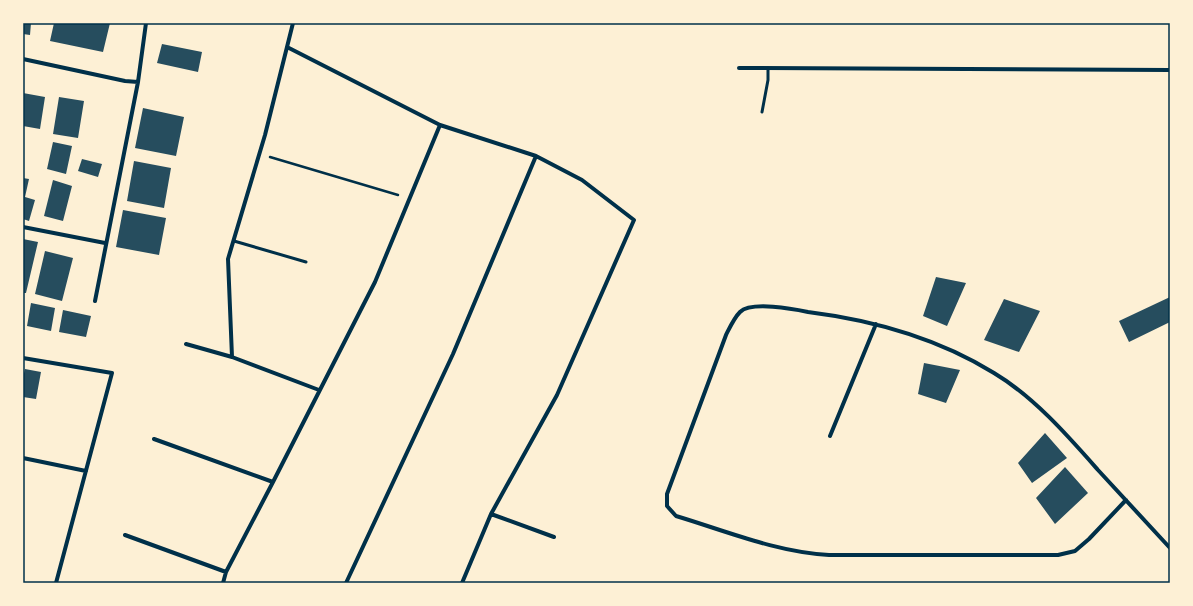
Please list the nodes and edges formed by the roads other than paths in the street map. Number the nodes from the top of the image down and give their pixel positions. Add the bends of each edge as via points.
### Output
1 (146, 23) edge
2 (293, 23) edge
3 (288, 47) junction
4 (23, 59) edge
5 (739, 68) dead end
6 (768, 68) junction
7 (1170, 70) edge
8 (138, 82) junction
9 (762, 112) dead end
10 (440, 126) junction
11 (536, 156) junction
12 (23, 227) edge
13 (234, 241) junction
14 (105, 243) junction
15 (306, 262) dead end
16 (95, 301) dead end
17 (876, 324) junction
18 (186, 344) dead end
19 (232, 357) junction
20 (23, 358) edge
21 (320, 390) junction
22 (830, 436) dead end
23 (154, 440) dead end
24 (23, 458) edge
25 (86, 471) junction
26 (273, 482) junction
27 (1126, 500) junction
28 (491, 514) junction
29 (125, 535) dead end
30 (554, 536) dead end
31 (1170, 548) edge
32 (226, 572) junction
33 (56, 583) edge
34 (223, 583) edge
35 (346, 583) edge
36 (462, 583) edge

1 - 8 street
2 - 3 street
3 - 10 street
3 - 13 street
4 - 8 street
5 - 6 street
6 - 7 street
6 - 9 lane
8 - 14 street
10 - 11 street
10 - 21 street via 375,282
11 - 28 street via 582,180 634,220 557,395
11 - 35 street via 453,354
12 - 14 street
13 - 15 lane
13 - 19 street via 228,259
14 - 16 street
17 - 22 street
17 - 27 street via 959,355 995,374 1030,400 1062,429
17 - 27 street via 772,307 755,306 741,311 723,342 667,494 667,506 676,516 785,550 808,554 1058,555 1075,551 1089,540
18 - 19 street
19 - 21 street
20 - 25 street via 112,374
21 - 26 street
23 - 26 street
24 - 25 street
25 - 33 street
26 - 32 street
27 - 31 street
28 - 30 street
28 - 36 street
29 - 32 street
32 - 34 street

